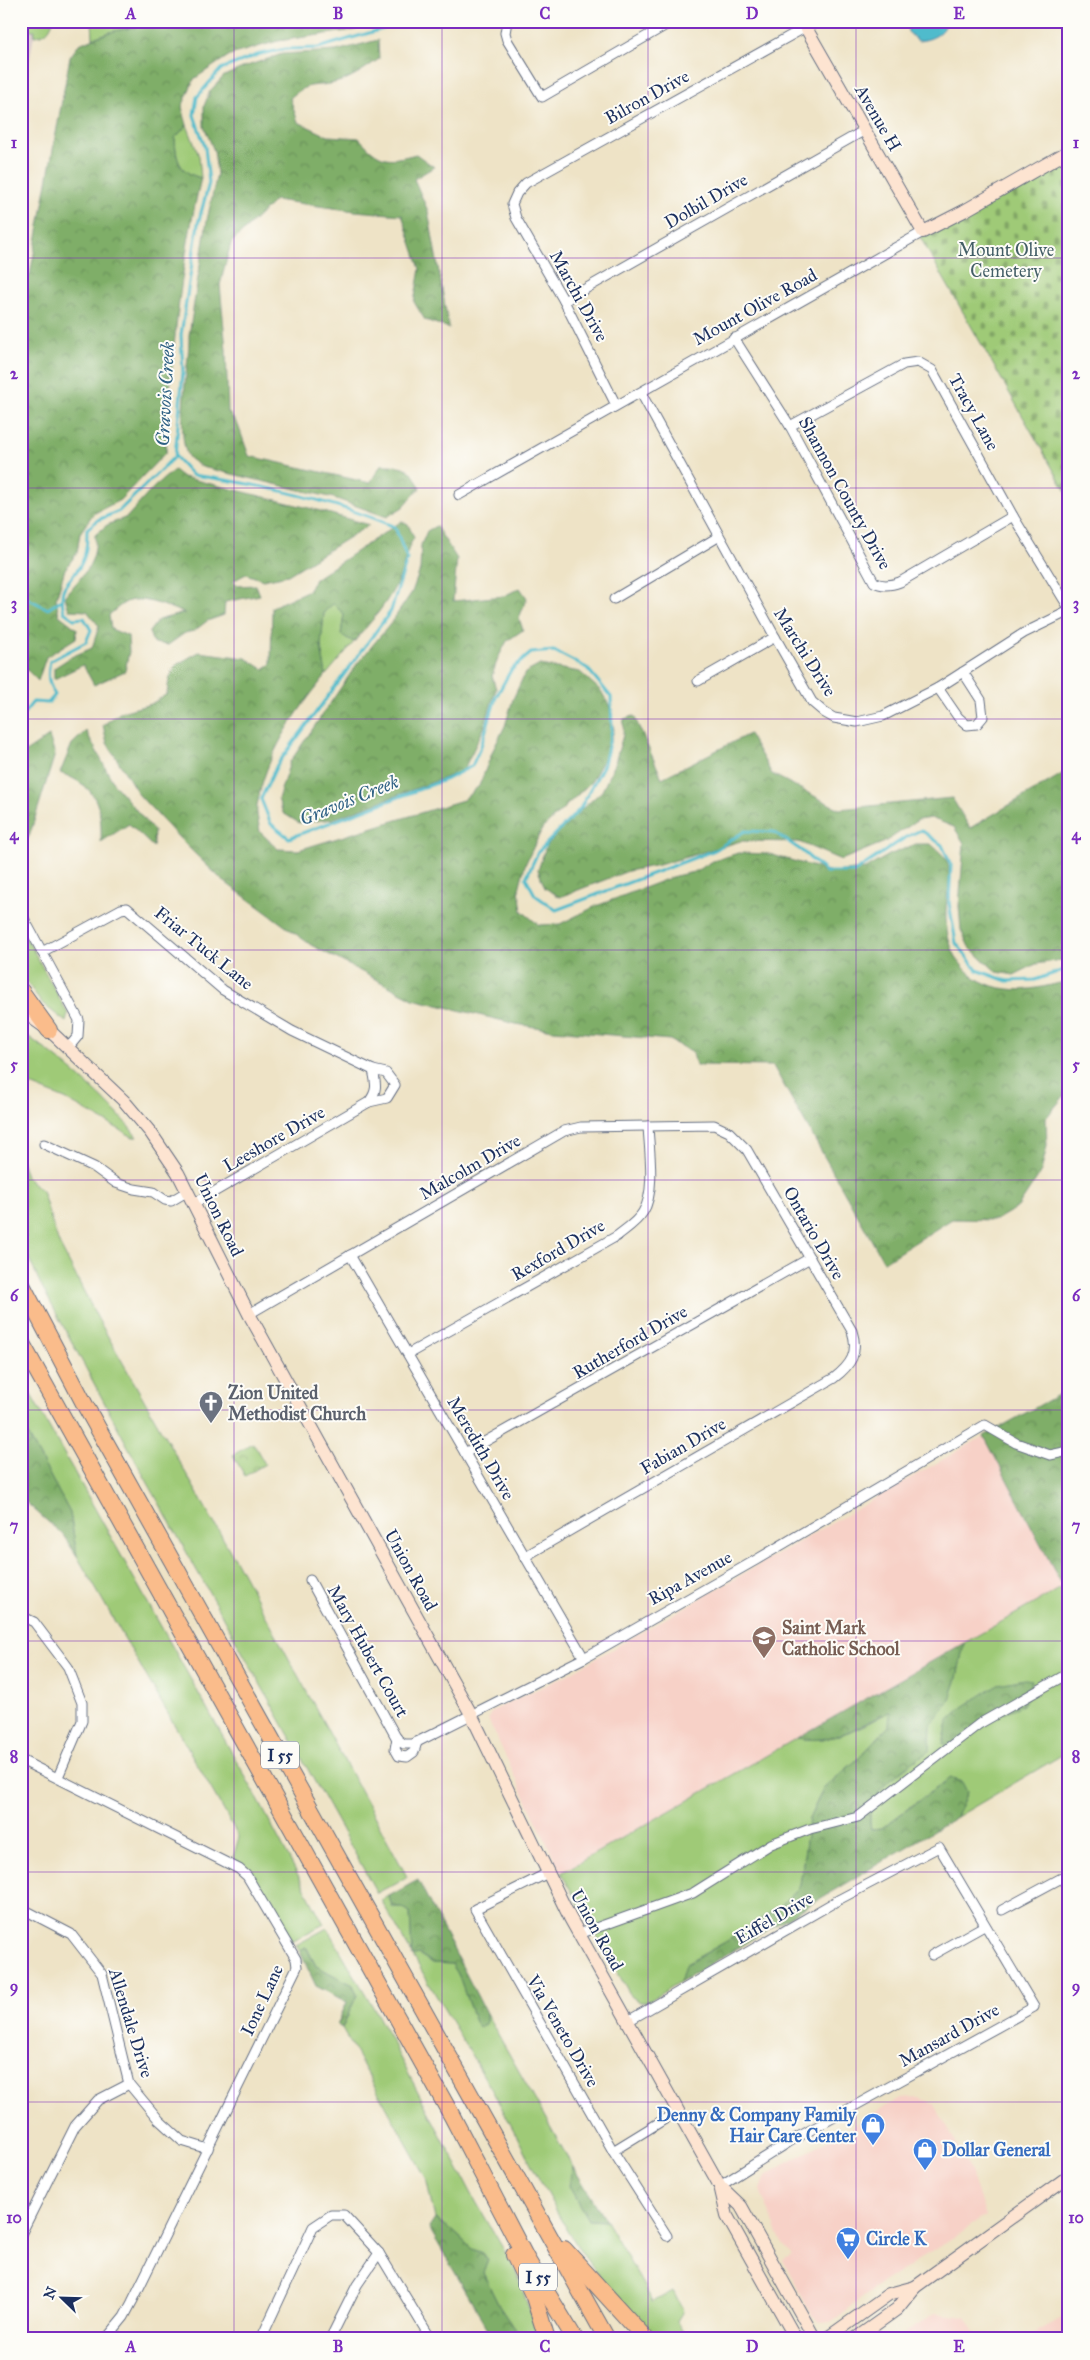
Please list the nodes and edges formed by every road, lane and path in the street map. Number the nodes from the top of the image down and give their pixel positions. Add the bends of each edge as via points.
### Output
1 (507, 21) edge
2 (673, 21) edge
3 (804, 24) edge
4 (865, 130) junction
5 (1069, 151) edge
6 (512, 204) joint
7 (923, 232) junction
8 (564, 301) junction
9 (734, 338) junction
10 (641, 393) junction
11 (616, 405) junction
12 (790, 426) junction
13 (459, 495) dead end
14 (1013, 516) junction
15 (718, 537) junction
16 (614, 599) dead end
17 (1069, 609) edge
18 (774, 637) junction
19 (963, 672) junction
20 (698, 681) dead end
21 (938, 688) junction
22 (21, 913) edge
23 (42, 952) junction
24 (21, 991) edge
25 (21, 1010) edge
26 (49, 1030) junction
27 (69, 1048) junction
28 (372, 1070) junction
29 (369, 1102) junction
30 (648, 1126) junction
31 (729, 1132) joint
32 (44, 1144) dead end
33 (188, 1191) junction
34 (195, 1203) junction
35 (350, 1255) junction
36 (810, 1258) junction
37 (21, 1283) edge
38 (248, 1314) junction
39 (21, 1342) edge
40 (408, 1354) junction
41 (853, 1358) joint
42 (1069, 1451) edge
43 (466, 1453) junction
44 (524, 1556) junction
45 (310, 1580) dead end
46 (21, 1616) edge
47 (584, 1658) junction
48 (1069, 1673) edge
49 (472, 1714) junction
50 (396, 1738) junction
51 (417, 1742) junction
52 (404, 1744) joint
53 (21, 1760) edge
54 (58, 1777) junction
55 (939, 1846) joint
56 (548, 1873) junction
57 (1069, 1874) edge
58 (21, 1908) edge
59 (1002, 1910) dead end
60 (984, 1926) junction
61 (579, 1934) junction
62 (932, 1955) dead end
63 (628, 2021) junction
64 (129, 2084) junction
65 (678, 2111) junction
66 (208, 2149) junction
67 (613, 2151) junction
68 (1069, 2176) edge
69 (720, 2186) junction
70 (503, 2215) junction
71 (543, 2224) junction
72 (21, 2234) edge
73 (667, 2236) dead end
74 (379, 2253) junction
75 (915, 2287) junction
76 (106, 2339) edge
77 (261, 2339) edge
78 (330, 2339) edge
79 (431, 2339) edge
80 (547, 2339) edge
81 (575, 2339) edge
82 (607, 2339) edge
83 (646, 2339) edge
84 (796, 2339) edge
85 (815, 2339) edge
86 (826, 2339) edge
87 (855, 2339) edge

1 - 2 street via 505,33 508,40 542,97
3 - 4 main road, Avenue H
3 - 6 street, Bilron Drive via 526,183
4 - 7 main road, Avenue H
4 - 8 street, Dolbil Drive
5 - 7 main road, Mount Olive Road
6 - 8 street, Marchi Drive via 516,218
7 - 9 street, Mount Olive Road
8 - 11 street, Marchi Drive
9 - 10 street, Mount Olive Road
9 - 12 street, Shannon County Drive
10 - 11 street, Mount Olive Road
10 - 15 street, Marchi Drive
11 - 13 street, Mount Olive Road
12 - 14 street, Tracy Lane via 904,364 918,362 932,370
12 - 14 street, Shannon County Drive via 874,582 879,585 900,582
14 - 17 street, Tracy Lane
15 - 16 street
15 - 18 street, Marchi Drive
17 - 19 street, Marchi Drive
18 - 20 street
18 - 21 street, Marchi Drive via 812,702 834,718 857,722 871,720
19 - 21 street, Marchi Drive
19 - 21 street via 983,706 983,717 977,724 967,725 958,717
22 - 23 street
23 - 27 street via 80,1020 78,1036
23 - 28 street, Friar Tuck Lane via 127,908 224,990 292,1031
24 - 26 highway
25 - 26 main road, Union Road
26 - 27 main road, Union Road
27 - 33 main road, Union Road via 152,1133
28 - 29 street via 376,1093
28 - 29 street, Leeshore Drive via 386,1073 395,1085 387,1098
29 - 34 street, Leeshore Drive
30 - 31 street, Malcolm Drive via 714,1126
30 - 35 street, Malcolm Drive via 580,1127 564,1131
30 - 40 street, Rexford Drive via 650,1191 645,1210 636,1221 618,1236
31 - 36 street, Ontario Drive via 747,1150
32 - 33 street via 94,1167 116,1183 153,1192 165,1200 171,1201
33 - 34 main road, Union Road
34 - 38 main road, Union Road
35 - 38 street, Malcolm Drive
35 - 40 street, Meredith Drive
36 - 41 street, Ontario Drive via 852,1331 855,1342
36 - 43 street, Rutherford Drive
37 - 71 highway, I 55 via 73,1383
38 - 49 main road, Union Road
39 - 70 highway, I 55 via 452,2116
40 - 43 street, Meredith Drive
41 - 44 street, Fabian Drive via 834,1378
42 - 47 street, Ripa Avenue via 1050,1455 1016,1443 986,1425
43 - 44 street, Meredith Drive
44 - 47 street, Meredith Drive
45 - 50 street, Mary Hubert Court
46 - 54 street via 34,1622 68,1667 82,1703 82,1721
47 - 49 street, Ripa Avenue
48 - 61 street via 979,1724 858,1817 810,1829 771,1844 693,1893
49 - 51 street, Ripa Avenue
49 - 56 main road, Union Road
50 - 51 street, Mary Hubert Court via 395,1750 399,1756 407,1757 414,1752
50 - 52 street, Mary Hubert Court
51 - 52 street, Ripa Avenue
53 - 54 street, Ione Lane
54 - 66 street, Ione Lane via 239,1869 247,1876 296,1959 297,1968
55 - 60 street, Mansard Drive
55 - 63 street, Eiffel Drive
56 - 61 main road, Union Road
56 - 67 street, Via Veneto Drive via 475,1909
57 - 59 street
58 - 64 street, Allendale Drive via 71,1934 102,1974
60 - 62 street
60 - 69 street, Mansard Drive via 1034,2007 760,2159
61 - 63 main road, Union Road
63 - 65 main road, Union Road
64 - 66 street, Allendale Drive via 159,2120 182,2141
64 - 72 street via 98,2100 75,2126
65 - 67 street
65 - 69 main road, Union Road
66 - 76 street, Ione Lane via 124,2318
67 - 73 street, Via Veneto Drive
68 - 75 main road
69 - 84 main road, Union Road via 727,2216
69 - 85 main road, Union Road via 741,2206
70 - 80 highway via 507,2240 534,2297
70 - 81 highway, I 55
71 - 82 highway, I 55
71 - 83 highway
74 - 77 street via 344,2215 331,2215 313,2227
74 - 78 street via 357,2285
74 - 79 street
75 - 86 main road via 888,2294
75 - 87 main road via 897,2309

